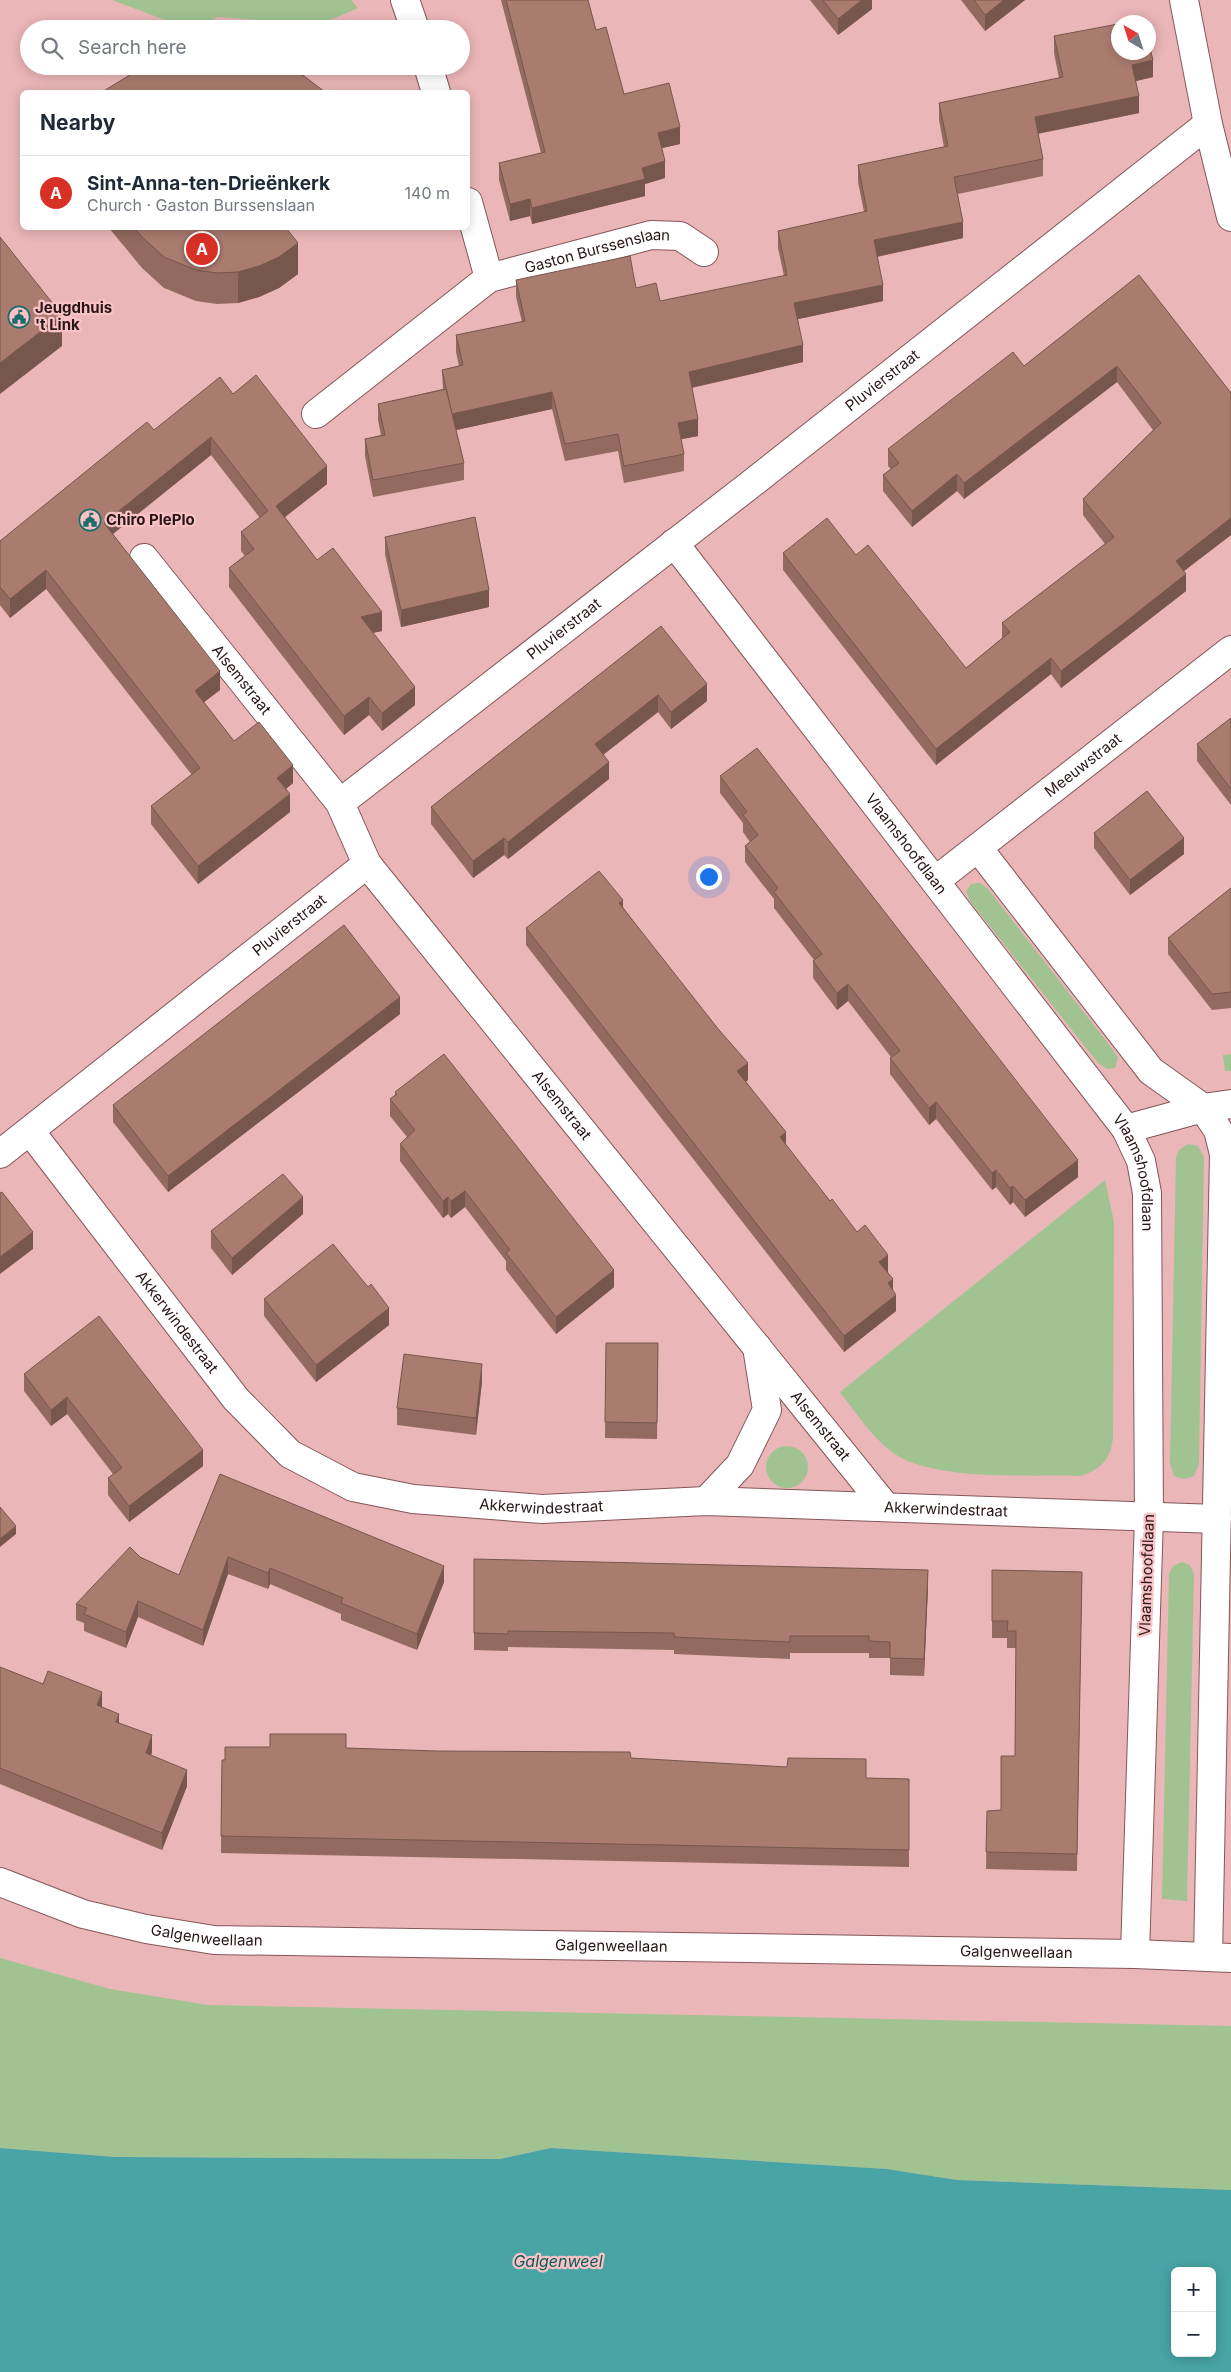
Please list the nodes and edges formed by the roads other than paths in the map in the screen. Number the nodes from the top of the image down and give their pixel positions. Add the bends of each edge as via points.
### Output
1 (405, 0) edge
2 (1184, 0) edge
3 (412, 20) edge
4 (431, 75) edge
5 (435, 90) edge
6 (1208, 124) junction
7 (470, 209) edge
8 (1231, 217) edge
9 (704, 252) dead end
10 (489, 278) junction
11 (316, 414) dead end
12 (674, 543) junction
13 (144, 558) dead end
14 (1231, 650) edge
15 (340, 803) junction
16 (978, 848) junction
17 (367, 864) junction
18 (935, 881) junction
19 (1231, 1104) edge
20 (1203, 1108) junction
21 (1126, 1129) junction
22 (30, 1130) junction
23 (0, 1154) edge
24 (757, 1346) junction
25 (706, 1501) junction
26 (885, 1506) junction
27 (1149, 1517) junction
28 (1217, 1519) junction
29 (0, 1882) edge
30 (1135, 1954) junction
31 (1219, 1958) edge

1 - 3 street
2 - 6 street
4 - 5 street
6 - 8 street
6 - 12 street, Pluvierstraat
7 - 10 street
9 - 10 street, Gaston Burssenslaan via 680,236 651,235
10 - 11 street, Gaston Burssenslaan
12 - 15 street, Pluvierstraat
12 - 18 street, Vlaamshoofdlaan
13 - 15 street, Alsemstraat
14 - 16 street, Meeuwstraat
15 - 17 street
16 - 18 street, Meeuwstraat
16 - 20 street via 1151,1071
17 - 22 street, Pluvierstraat
17 - 24 street, Alsemstraat
18 - 21 street, Vlaamshoofdlaan
19 - 20 street
20 - 21 street
20 - 28 street via 1218,1130 1224,1154
21 - 27 street, Vlaamshoofdlaan via 1141,1160 1147,1193
22 - 23 street, Pluvierstraat
22 - 25 street, Akkerwindestraat via 236,1399 290,1454 353,1487 413,1499 542,1509
24 - 25 street, Alsemstraat via 767,1410 740,1465
24 - 26 street, Alsemstraat
25 - 26 street, Akkerwindestraat
26 - 27 street, Akkerwindestraat
27 - 28 street, Akkerwindestraat
27 - 30 street, Vlaamshoofdlaan
28 - 31 street
29 - 30 street, Galgenweellaan via 83,1914 214,1940
30 - 31 street, Galgenweellaan

